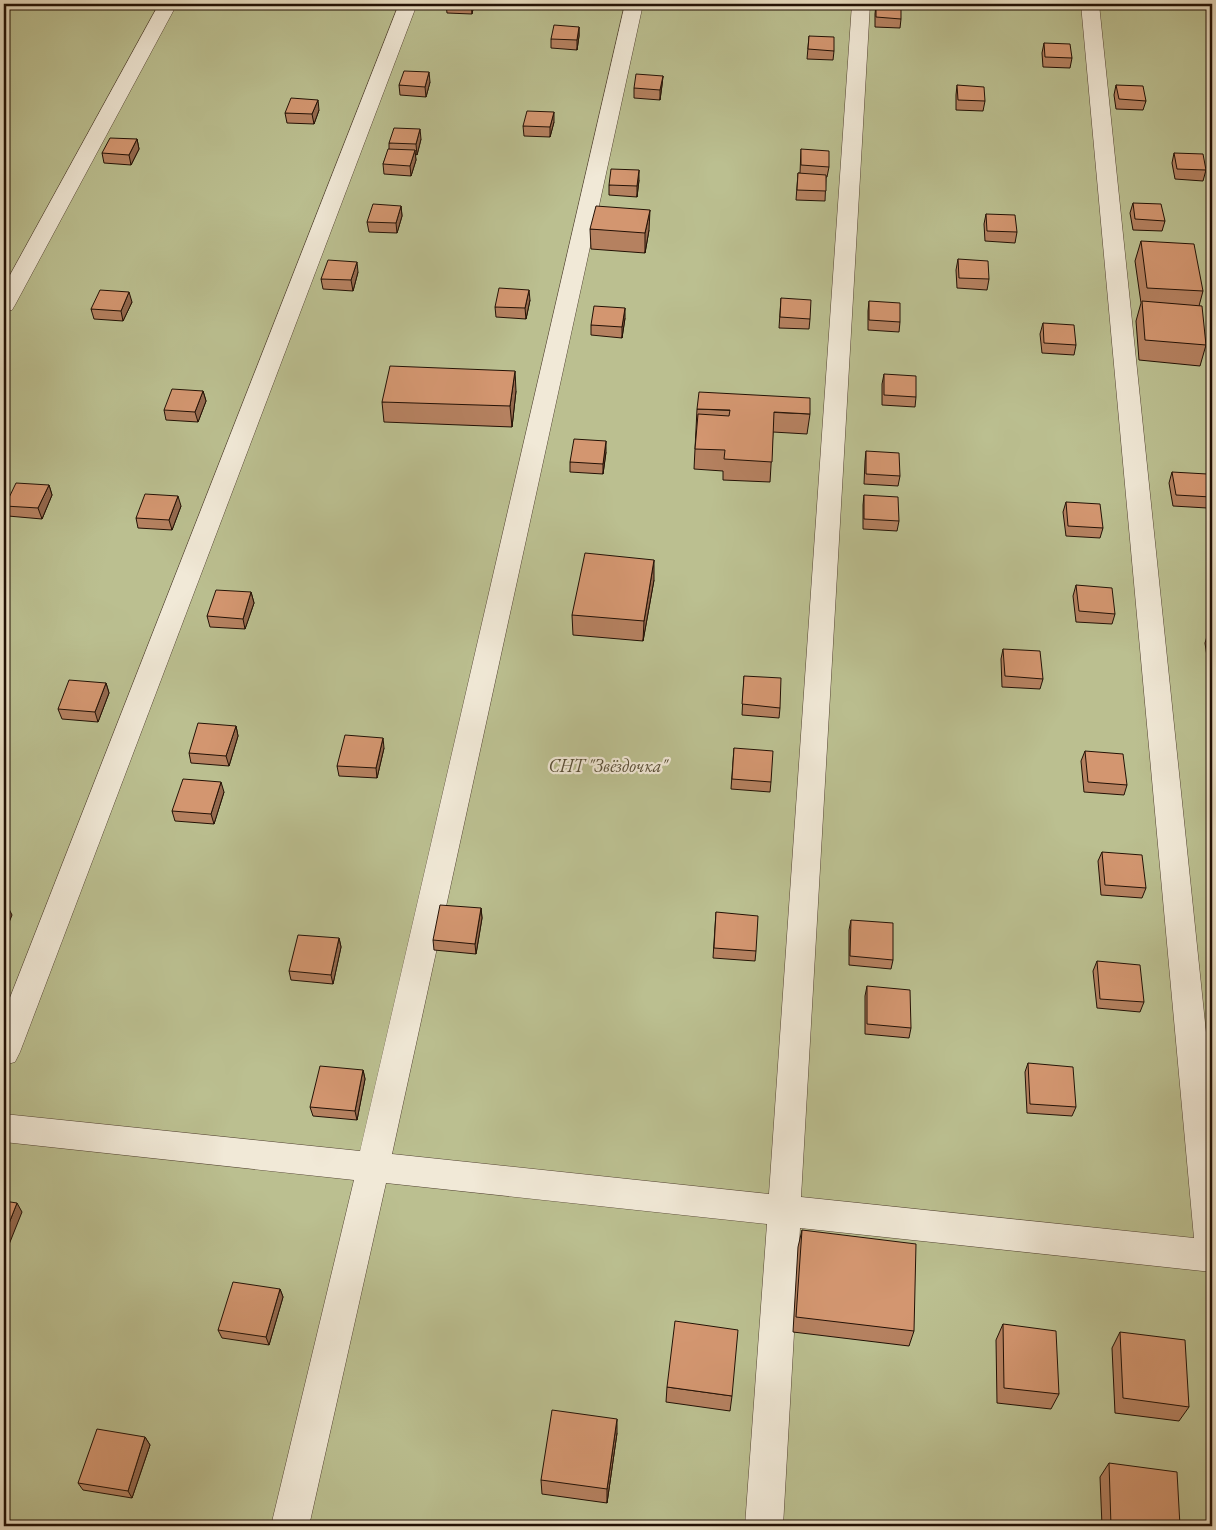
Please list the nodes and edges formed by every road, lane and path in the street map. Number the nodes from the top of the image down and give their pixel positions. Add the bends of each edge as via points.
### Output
1 (168, 4) edge
2 (408, 4) edge
3 (634, 4) edge
4 (861, 4) edge
5 (1090, 4) edge
6 (4, 305) edge
7 (4, 1052) edge
8 (4, 1128) edge
9 (373, 1167) junction
10 (784, 1210) junction
11 (1212, 1249) edge
12 (1212, 1256) edge
13 (290, 1526) edge
14 (764, 1526) edge

1 - 6 street
2 - 7 street
3 - 9 street
4 - 10 street
5 - 11 street
8 - 9 street
9 - 10 street
9 - 13 street
10 - 12 street
10 - 14 street

